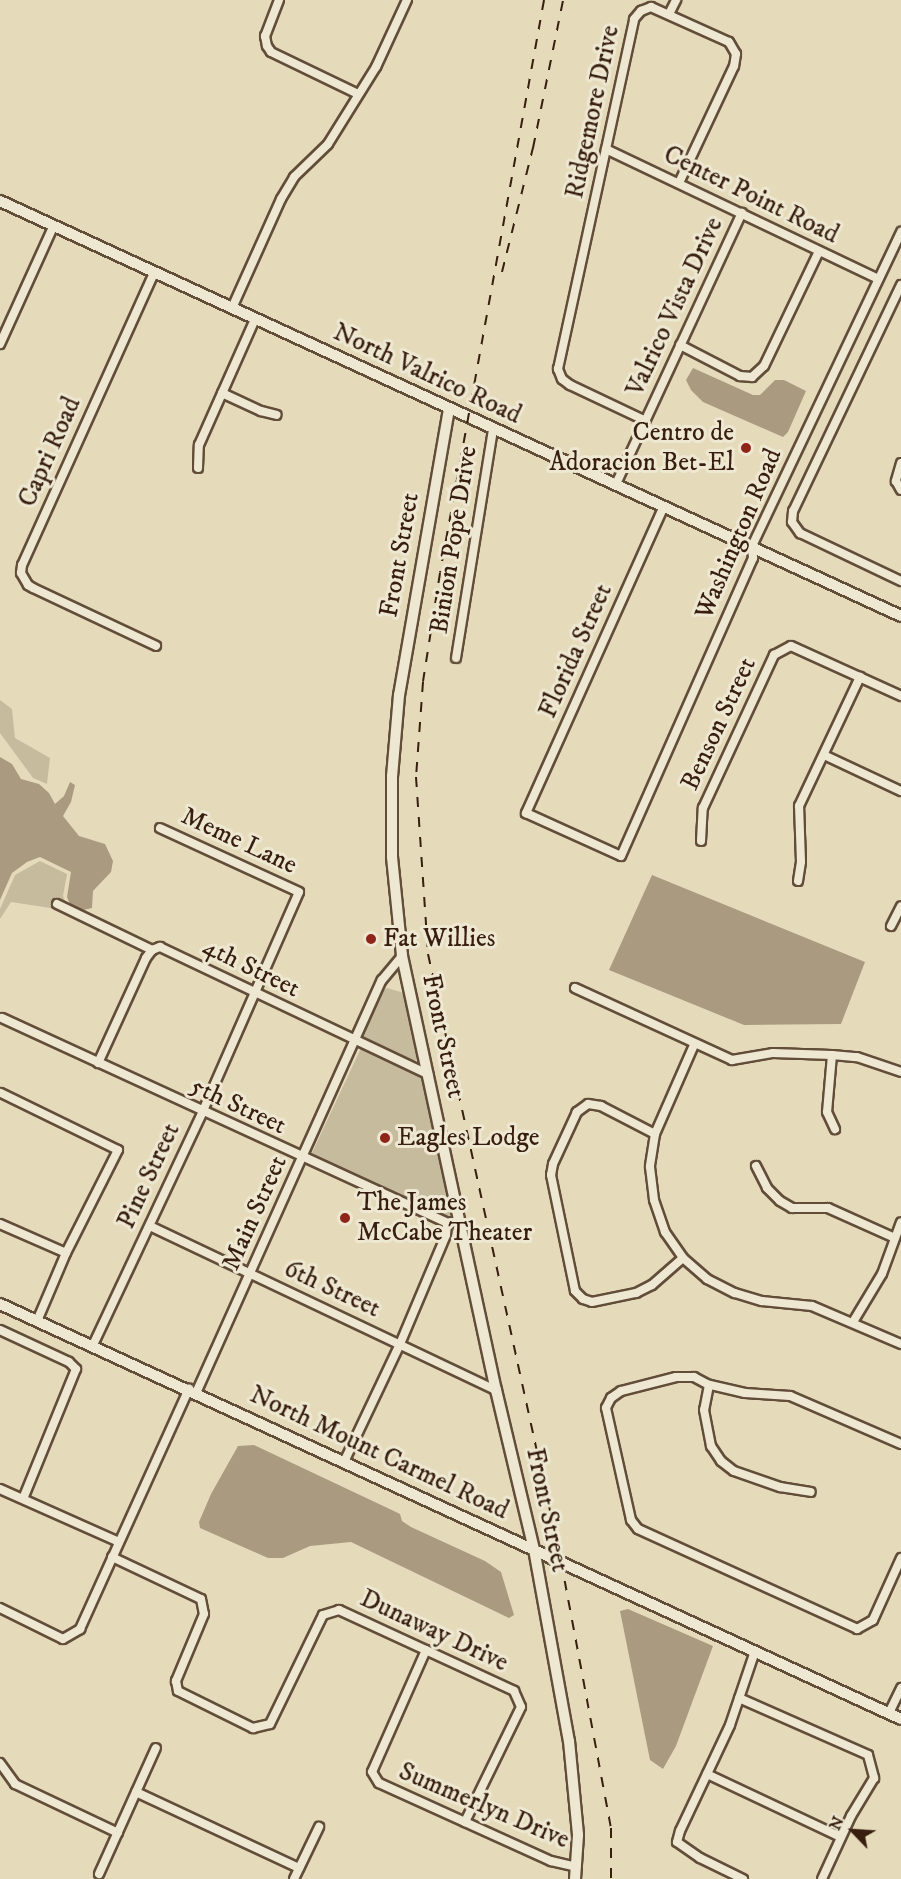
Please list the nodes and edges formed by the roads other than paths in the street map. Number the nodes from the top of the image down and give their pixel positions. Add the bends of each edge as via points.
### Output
1 (279, 0) edge
2 (407, 0) edge
3 (676, 0) edge
4 (669, 14) junction
5 (358, 94) junction
6 (606, 149) junction
7 (679, 183) junction
8 (0, 201) edge
9 (742, 213) junction
10 (53, 227) junction
11 (901, 232) edge
12 (819, 251) junction
13 (154, 273) junction
14 (878, 279) junction
15 (901, 285) edge
16 (232, 308) junction
17 (255, 319) junction
18 (0, 344) edge
19 (680, 345) junction
20 (222, 393) junction
21 (449, 409) junction
22 (277, 415) dead end
23 (644, 420) junction
24 (493, 429) junction
25 (901, 463) edge
26 (198, 468) dead end
27 (616, 484) junction
28 (901, 490) edge
29 (664, 506) junction
30 (752, 546) junction
31 (901, 581) edge
32 (901, 616) edge
33 (156, 646) dead end
34 (456, 658) dead end
35 (860, 677) junction
36 (901, 696) edge
37 (824, 755) junction
38 (901, 791) edge
39 (160, 828) dead end
40 (701, 841) dead end
41 (621, 856) joint
42 (798, 881) dead end
43 (299, 892) joint
44 (57, 904) dead end
45 (901, 906) edge
46 (891, 926) dead end
47 (152, 950) junction
48 (402, 956) junction
49 (575, 988) dead end
50 (254, 993) junction
51 (2, 1018) dead end
52 (356, 1041) junction
53 (694, 1045) junction
54 (832, 1055) junction
55 (98, 1063) junction
56 (901, 1072) edge
57 (428, 1074) junction
58 (1, 1094) edge
59 (202, 1113) junction
60 (836, 1129) dead end
61 (655, 1134) junction
62 (303, 1158) junction
63 (756, 1166) dead end
64 (460, 1221) junction
65 (901, 1222) edge
66 (447, 1223) junction
67 (0, 1224) edge
68 (150, 1226) junction
69 (895, 1238) junction
70 (66, 1253) junction
71 (683, 1258) junction
72 (250, 1275) junction
73 (0, 1304) edge
74 (37, 1321) junction
75 (853, 1323) junction
76 (0, 1330) edge
77 (400, 1344) junction
78 (901, 1344) edge
79 (93, 1345) junction
80 (709, 1385) junction
81 (496, 1390) junction
82 (192, 1391) junction
83 (901, 1444) edge
84 (344, 1462) junction
85 (0, 1489) edge
86 (811, 1492) dead end
87 (23, 1499) junction
88 (119, 1542) junction
89 (534, 1549) junction
90 (112, 1557) junction
91 (901, 1558) edge
92 (0, 1608) edge
93 (426, 1650) junction
94 (755, 1651) junction
95 (901, 1688) edge
96 (739, 1698) junction
97 (889, 1713) junction
98 (901, 1719) edge
99 (156, 1748) dead end
100 (0, 1763) edge
101 (707, 1774) junction
102 (136, 1792) junction
103 (465, 1822) junction
104 (319, 1827) dead end
105 (118, 1833) junction
106 (842, 1837) junction
107 (576, 1867) junction
108 (299, 1868) junction
109 (99, 1874) dead end
110 (294, 1879) edge
111 (575, 1879) edge
112 (742, 1879) edge
113 (822, 1879) edge

1 - 5 street via 265,36 271,52
2 - 5 street via 376,67
3 - 4 street
4 - 6 street, Ridgemore Drive via 651,7 634,19
4 - 7 street, Ridgemore Drive via 729,42 736,54 734,66
5 - 16 street via 328,144 294,177 285,192
6 - 7 street, Center Point Road
6 - 23 street, Ridgemore Drive via 558,369 570,385
7 - 9 street, Center Point Road
8 - 10 street, North Valrico Road
9 - 12 street, Center Point Road
9 - 19 street, Valrico Vista Drive
10 - 13 street, North Valrico Road
10 - 18 street
11 - 14 street, Washington Road
12 - 14 street, Center Point Road
12 - 19 street via 764,366 752,377 740,376
13 - 16 street, North Valrico Road
13 - 33 street, Capri Road via 21,573 33,588
14 - 30 street, Washington Road
15 - 31 street via 793,511 792,522 800,533
16 - 17 street, North Valrico Road
17 - 20 street
17 - 21 street, North Valrico Road
19 - 23 street, Valrico Vista Drive
20 - 22 street
20 - 26 street via 199,445
21 - 24 street, North Valrico Road
21 - 48 street, Front Street via 399,694 392,776 392,857
23 - 27 street, Valrico Vista Drive
24 - 27 street, North Valrico Road
24 - 34 street, Binion Pope Drive
25 - 28 street via 896,481
27 - 29 street, North Valrico Road
29 - 30 street, North Valrico Road
29 - 41 street, Florida Street via 526,813
30 - 32 street, North Valrico Road
30 - 41 street, Washington Road via 753,558
35 - 36 street, Benson Street
35 - 37 street
35 - 40 street, Benson Street via 791,646 774,655 703,808
37 - 38 street
37 - 42 street via 799,806
39 - 43 street, Meme Lane
43 - 50 street, Pine Street
44 - 47 street, 4th Street
45 - 46 street
47 - 50 street, 4th Street via 160,947
47 - 55 street
48 - 52 street, Main Street via 382,980
48 - 57 street, Front Street
49 - 53 street
50 - 52 street, 4th Street
50 - 59 street, Pine Street
51 - 55 street, 5th Street
52 - 57 street, 4th Street
52 - 62 street, Main Street
53 - 54 street via 732,1060 773,1053
53 - 61 street
54 - 56 street via 857,1057
54 - 60 street via 827,1112
55 - 59 street, 5th Street
57 - 64 street, Front Street
58 - 70 street via 118,1150
59 - 62 street, 5th Street
59 - 68 street, Pine Street
61 - 71 street via 650,1167 654,1200 665,1232
61 - 71 street via 601,1106 588,1104 577,1112 551,1174 575,1291 592,1302 636,1293
62 - 66 street, 5th Street
62 - 72 street, Main Street
63 - 69 street via 767,1188 792,1208 828,1208
64 - 66 street
64 - 81 street, Front Street
65 - 69 street
66 - 77 street via 446,1235
67 - 70 street
68 - 72 street, 6th Street
68 - 79 street, Pine Street
69 - 75 street via 882,1274
70 - 74 street
71 - 75 street via 707,1279 735,1293 762,1301 812,1306
72 - 77 street, 6th Street
72 - 82 street, Main Street
73 - 74 street, North Mount Carmel Road
74 - 79 street, North Mount Carmel Road
75 - 78 street
76 - 87 street via 69,1362 76,1369
77 - 81 street, 6th Street
77 - 84 street
79 - 82 street, North Mount Carmel Road
80 - 83 street via 745,1393 790,1396
80 - 86 street via 704,1410 711,1446 721,1461 734,1471 780,1487
80 - 91 street via 694,1377 676,1377 621,1391 606,1408 631,1520 638,1529 857,1629 873,1620
81 - 89 street, Front Street
82 - 84 street, North Mount Carmel Road
82 - 88 street, Main Street
84 - 89 street, North Mount Carmel Road
85 - 87 street
87 - 88 street
88 - 90 street, Main Street
89 - 94 street, North Mount Carmel Road
89 - 107 street, Front Street via 569,1741 578,1835
90 - 92 street, Main Street via 80,1629 63,1639
90 - 93 street, Dunaway Drive via 201,1599 204,1614 176,1681 178,1691 253,1728 270,1724 324,1615 339,1610
93 - 103 street, Summerlyn Drive via 372,1772 379,1783
93 - 103 street, Dunaway Drive via 514,1691 521,1707
94 - 96 street
94 - 97 street, North Mount Carmel Road
95 - 97 street
96 - 101 street
96 - 106 street via 868,1755 874,1778
97 - 98 street, North Mount Carmel Road
99 - 102 street
100 - 105 street via 10,1779 21,1787
101 - 106 street
101 - 112 street via 677,1842
102 - 105 street
102 - 108 street
103 - 107 street, Summerlyn Drive via 551,1861
104 - 108 street
105 - 109 street
106 - 113 street
107 - 111 street, Front Street
108 - 110 street

